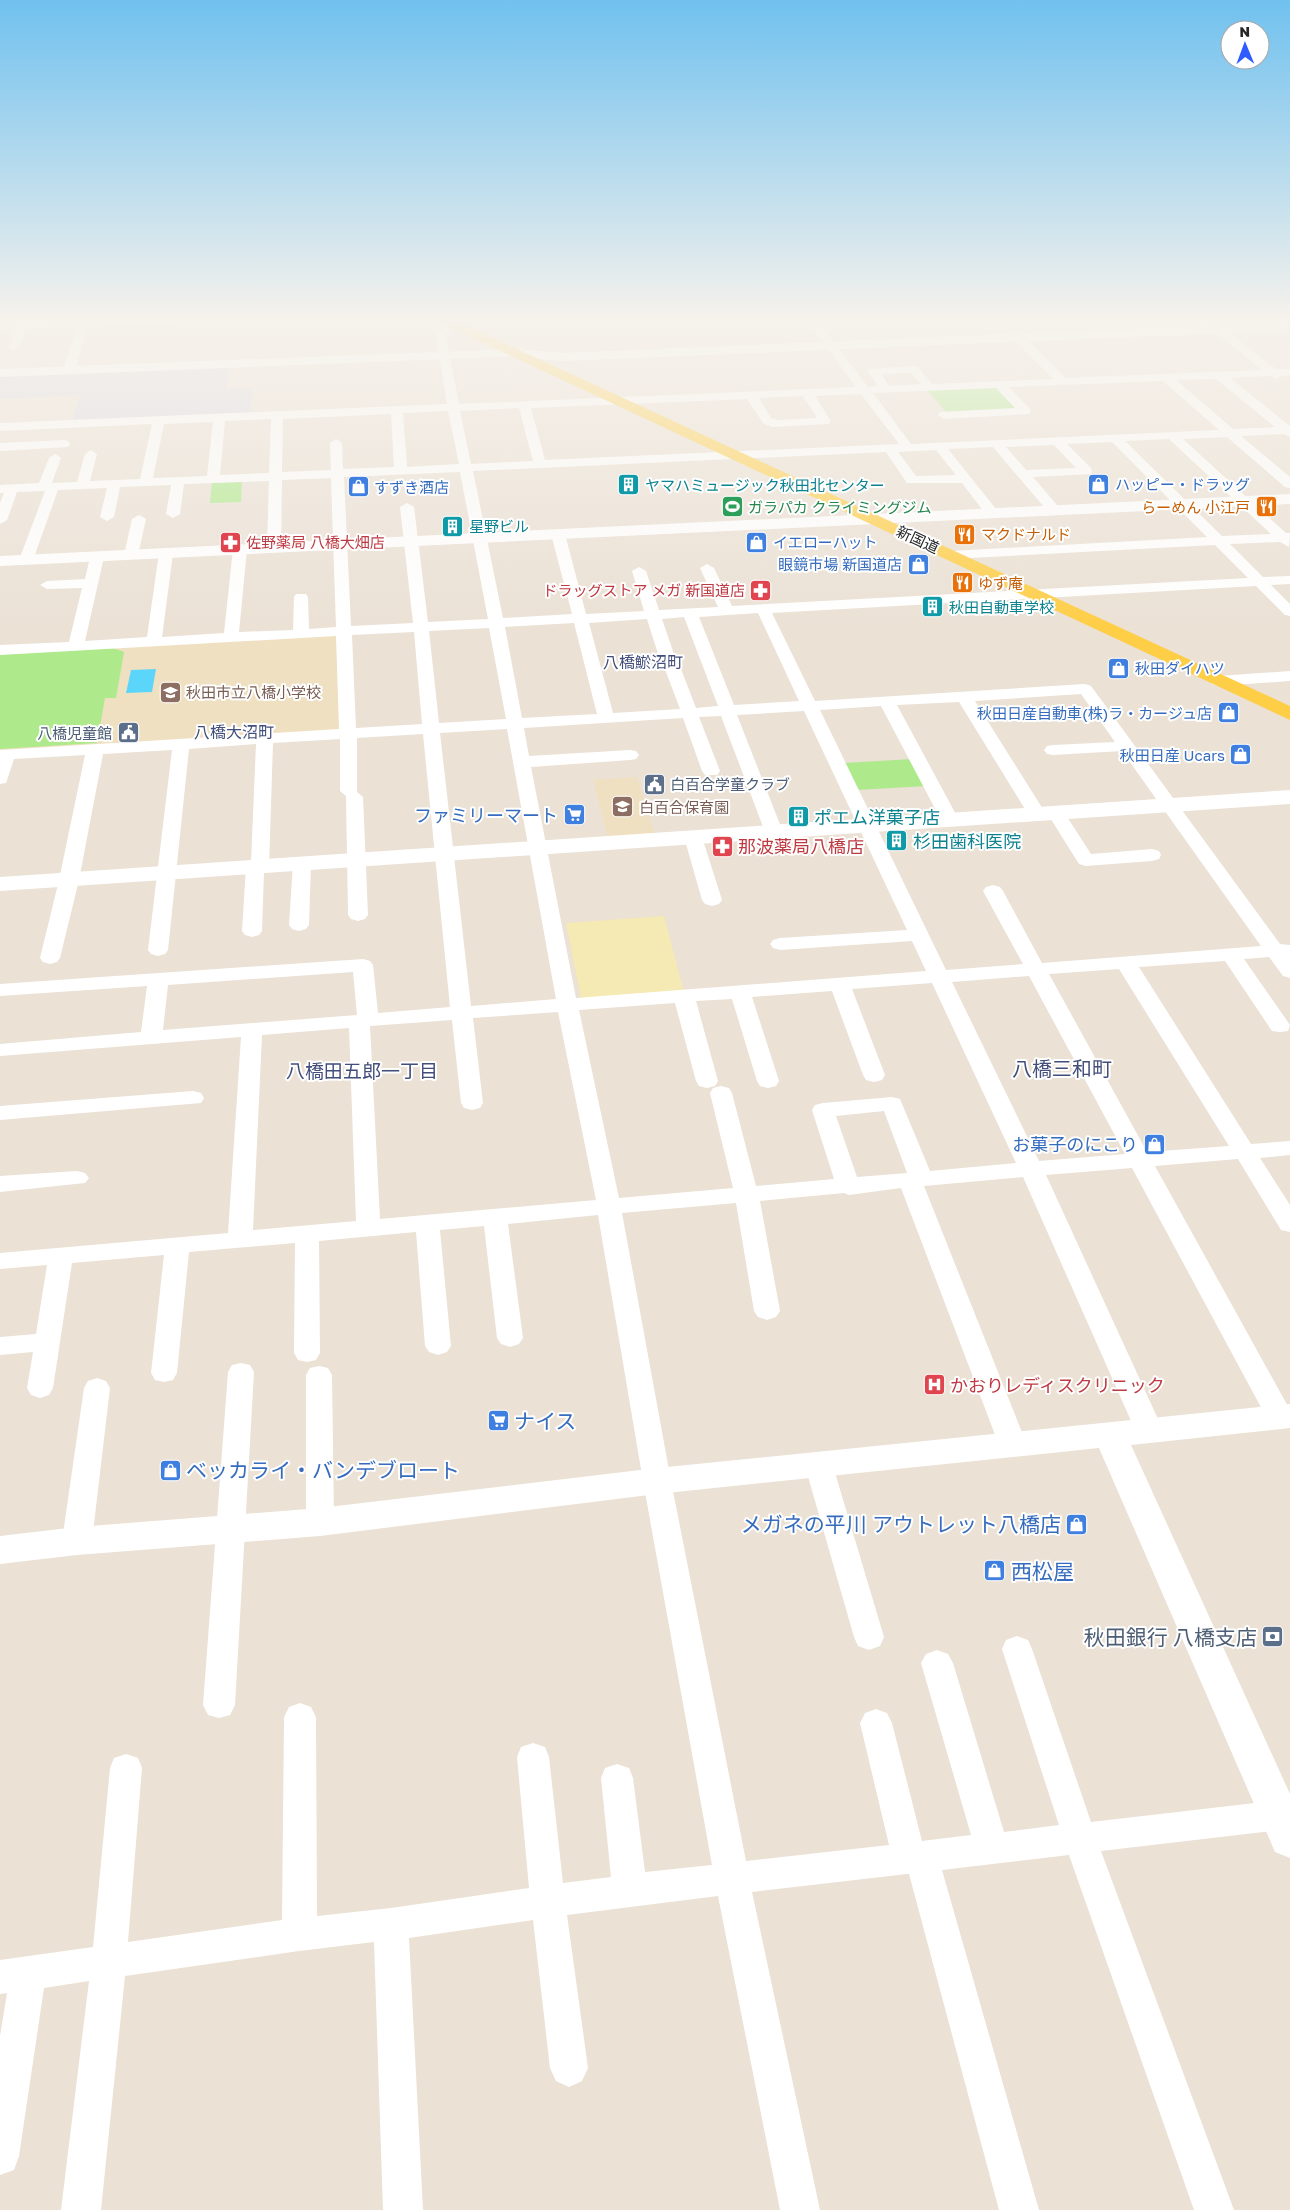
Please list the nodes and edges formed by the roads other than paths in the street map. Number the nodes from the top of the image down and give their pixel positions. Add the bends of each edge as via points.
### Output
1 (185, 419) edge
2 (218, 419) edge
3 (277, 419) edge
4 (397, 419) edge
5 (457, 419) edge
6 (528, 419) edge
7 (658, 419) edge
8 (766, 419) edge
9 (824, 419) edge
10 (887, 419) edge
11 (948, 419) edge
12 (1008, 419) edge
13 (1214, 419) edge
14 (1274, 419) edge
15 (159, 420) junction
16 (98, 423) junction
17 (0, 428) edge
18 (1289, 431) edge
19 (1230, 433) junction
20 (1173, 436) junction
21 (1115, 438) junction
22 (1057, 441) junction
23 (1028, 442) junction
24 (336, 443) dead end
25 (64, 444) dead end
26 (997, 444) junction
27 (969, 445) junction
28 (938, 446) junction
29 (0, 447) edge
30 (907, 447) junction
31 (889, 448) junction
32 (737, 456) junction
33 (55, 458) dead end
34 (540, 465) junction
35 (465, 468) junction
36 (400, 471) junction
37 (338, 474) junction
38 (1024, 474) junction
39 (276, 477) junction
40 (965, 479) junction
41 (0, 480) edge
42 (213, 480) junction
43 (178, 482) junction
44 (146, 483) junction
45 (114, 484) junction
46 (1290, 484) edge
47 (82, 486) junction
48 (49, 487) junction
49 (6, 489) edge
50 (1290, 499) edge
51 (1243, 501) junction
52 (1182, 504) junction
53 (407, 507) dead end
54 (1055, 511) junction
55 (172, 514) dead end
56 (993, 514) junction
57 (106, 517) dead end
58 (139, 519) dead end
59 (0, 520) edge
60 (874, 520) junction
61 (558, 534) junction
62 (480, 538) junction
63 (1288, 539) edge
64 (411, 541) junction
65 (1219, 541) junction
66 (341, 544) junction
67 (274, 547) junction
68 (240, 550) junction
69 (166, 553) junction
70 (950, 554) junction
71 (131, 555) junction
72 (97, 557) junction
73 (26, 560) junction
74 (0, 561) edge
75 (708, 568) dead end
76 (639, 571) dead end
77 (1290, 580) edge
78 (1260, 581) junction
79 (91, 583) junction
80 (47, 585) dead end
81 (1035, 594) junction
82 (301, 597) dead end
83 (763, 609) junction
84 (727, 611) junction
85 (1290, 612) edge
86 (690, 613) junction
87 (654, 615) junction
88 (581, 619) junction
89 (496, 623) junction
90 (420, 627) junction
91 (344, 631) junction
92 (301, 633) junction
93 (231, 637) junction
94 (154, 642) junction
95 (76, 645) junction
96 (0, 650) edge
97 (1290, 676) edge
98 (1218, 681) junction
99 (964, 696) junction
100 (886, 701) junction
101 (808, 706) junction
102 (728, 710) junction
103 (690, 713) junction
104 (1290, 714) edge
105 (606, 718) junction
106 (514, 723) junction
107 (431, 728) junction
108 (348, 734) junction
109 (265, 739) junction
110 (181, 744) junction
111 (1126, 746) junction
112 (95, 749) junction
113 (1053, 750) dead end
114 (3, 755) edge
115 (630, 755) dead end
116 (522, 762) junction
117 (711, 771) dead end
118 (0, 779) edge
119 (1290, 797) edge
120 (1168, 806) junction
121 (1046, 813) junction
122 (950, 820) junction
123 (866, 826) junction
124 (774, 832) junction
125 (693, 837) junction
126 (538, 847) junction
127 (442, 854) junction
128 (1152, 856) dead end
129 (355, 860) junction
130 (302, 864) junction
131 (258, 867) junction
132 (166, 873) junction
133 (69, 880) junction
134 (0, 884) edge
135 (993, 891) dead end
136 (712, 900) dead end
137 (358, 915) dead end
138 (299, 926) dead end
139 (252, 931) dead end
140 (919, 935) junction
141 (780, 944) dead end
142 (158, 950) dead end
143 (1282, 951) edge
144 (1231, 955) junction
145 (50, 958) dead end
146 (1126, 963) junction
147 (1036, 970) junction
148 (1290, 972) edge
149 (939, 976) junction
150 (158, 979) junction
151 (840, 984) junction
152 (0, 990) edge
153 (740, 992) junction
154 (684, 997) junction
155 (568, 1005) junction
156 (462, 1014) junction
157 (364, 1020) junction
158 (1280, 1026) dead end
159 (252, 1031) junction
160 (152, 1038) junction
161 (0, 1050) edge
162 (874, 1075) dead end
163 (768, 1081) dead end
164 (193, 1098) dead end
165 (472, 1103) dead end
166 (0, 1113) edge
167 (1290, 1148) edge
168 (1245, 1152) junction
169 (1140, 1160) junction
170 (1031, 1169) junction
171 (77, 1178) dead end
172 (916, 1180) junction
173 (0, 1184) edge
174 (849, 1186) junction
175 (747, 1196) junction
176 (609, 1208) junction
177 (495, 1217) junction
178 (427, 1223) junction
179 (1290, 1224) edge
180 (368, 1229) junction
181 (307, 1234) junction
182 (240, 1240) junction
183 (176, 1245) junction
184 (61, 1256) junction
185 (0, 1262) edge
186 (767, 1311) dead end
187 (510, 1338) dead end
188 (48, 1342) junction
189 (0, 1346) edge
190 (438, 1346) dead end
191 (241, 1372) dead end
192 (164, 1373) dead end
193 (40, 1388) dead end
194 (97, 1388) dead end
195 (1285, 1416) edge
196 (1150, 1432) junction
197 (1110, 1435) junction
198 (1013, 1445) junction
199 (819, 1466) junction
200 (656, 1482) junction
201 (320, 1522) junction
202 (232, 1528) junction
203 (77, 1541) junction
204 (0, 1550) edge
205 (869, 1637) dead end
206 (1017, 1649) dead end
207 (937, 1663) dead end
208 (219, 1705) dead end
209 (300, 1717) dead end
210 (876, 1724) dead end
211 (534, 1757) dead end
212 (126, 1768) dead end
213 (617, 1778) dead end
214 (1286, 1823) edge
215 (1080, 1839) junction
216 (992, 1848) junction
217 (915, 1858) junction
218 (732, 1879) junction
219 (630, 1890) junction
220 (548, 1903) junction
221 (391, 1924) junction
222 (299, 1934) junction
223 (109, 1962) junction
224 (14, 1975) edge
225 (569, 2068) dead end
226 (0, 2156) edge
227 (81, 2210) edge
228 (403, 2210) edge
229 (800, 2210) edge
230 (1019, 2210) edge
231 (1214, 2210) edge

1 - 15 street
2 - 42 street
3 - 39 street
4 - 36 street
5 - 35 street
6 - 34 street
7 - 32 main road, 新国道
8 - 9 street via 776,424
10 - 30 street
11 - 27 street
12 - 23 street
13 - 19 street
14 - 18 street
15 - 16 street
15 - 44 street
16 - 17 street
16 - 47 street
18 - 19 street
19 - 20 street
19 - 46 street
20 - 21 street
20 - 51 street
21 - 22 street
21 - 52 street
22 - 23 street
22 - 38 street via 1086,472
23 - 26 street
24 - 37 street
25 - 29 street
26 - 27 street
26 - 38 street
27 - 28 street
28 - 30 street
28 - 40 street
30 - 31 street
31 - 32 street
31 - 40 street via 912,480
32 - 34 street
32 - 60 main road, 新国道
33 - 48 street
34 - 35 street
35 - 36 street
35 - 62 street
36 - 37 street
37 - 39 street
37 - 66 street
38 - 54 street
39 - 42 street
39 - 67 street
40 - 56 street
41 - 49 street
42 - 43 street
43 - 44 street
43 - 55 street
44 - 45 street
45 - 47 street
45 - 57 street
47 - 48 street
48 - 49 street
48 - 73 street
49 - 59 street
50 - 51 street
51 - 52 street
51 - 63 street
52 - 54 street
52 - 65 street
53 - 64 street
54 - 56 street
56 - 60 street
58 - 71 street
60 - 61 street
60 - 70 main road, 新国道
61 - 62 street
61 - 88 street
62 - 64 street
62 - 89 street
63 - 65 street
64 - 66 street
64 - 90 street
65 - 70 street
65 - 78 street
66 - 67 street
66 - 91 street
67 - 68 street
68 - 69 street
68 - 93 street
69 - 71 street
69 - 94 street
70 - 81 main road, 新国道
71 - 72 street
72 - 73 street
72 - 79 street
73 - 74 street
75 - 84 street
76 - 87 street
77 - 78 street
78 - 81 street
78 - 85 street
79 - 80 street
79 - 95 street
81 - 83 street
81 - 98 main road, 新国道
82 - 92 street
83 - 84 street
83 - 101 street
84 - 86 street
86 - 87 street
86 - 102 street
87 - 88 street
87 - 103 street
88 - 89 street
88 - 105 street
89 - 90 street
89 - 106 street
90 - 91 street
90 - 107 street
91 - 92 street
91 - 108 street
92 - 93 street
93 - 94 street
94 - 95 street
95 - 96 street
97 - 98 street
98 - 104 main road, 新国道
99 - 100 street
99 - 111 street via 1085,689
99 - 121 street
100 - 101 street
100 - 122 street
101 - 102 street
101 - 123 street
102 - 103 street
102 - 124 street
103 - 105 street
103 - 117 street
105 - 106 street
106 - 107 street
106 - 116 street
107 - 108 street
107 - 127 street
108 - 109 street
108 - 129 street
109 - 110 street
109 - 131 street
110 - 112 street
110 - 132 street
111 - 113 street
111 - 120 street
112 - 114 street
112 - 133 street
114 - 118 street
115 - 116 street
116 - 126 street
119 - 120 street
120 - 121 street
120 - 143 street
121 - 122 street
121 - 128 street via 1086,860
122 - 123 street
123 - 124 street
123 - 140 street
124 - 125 street
125 - 126 street
125 - 136 street
126 - 127 street
126 - 155 street
127 - 129 street
127 - 156 street
129 - 130 street
129 - 137 street
130 - 131 street
130 - 138 street
131 - 132 street
131 - 139 street
132 - 133 street
132 - 142 street
133 - 134 street
133 - 145 street
135 - 147 street
140 - 141 street
140 - 149 street
143 - 144 street
143 - 148 street
144 - 146 street
144 - 158 street
146 - 147 street
146 - 168 street
147 - 149 street
147 - 169 street
149 - 151 street
149 - 170 street
150 - 152 street
150 - 157 street via 362,965
150 - 160 street
151 - 153 street
151 - 162 street
153 - 154 street
153 - 163 street
154 - 155 street
154 - 175 street
155 - 156 street
155 - 176 street
156 - 157 street
156 - 165 street
157 - 159 street
157 - 180 street
159 - 160 street
159 - 182 street
160 - 161 street
164 - 166 street
167 - 168 street
168 - 169 street
168 - 179 street
169 - 170 street
169 - 195 street
170 - 172 street
170 - 196 street
171 - 173 street
172 - 174 street
172 - 174 street via 892,1104 823,1110
172 - 198 street
174 - 175 street
175 - 176 street
175 - 186 street
176 - 177 street
176 - 200 street
177 - 178 street
177 - 187 street
178 - 180 street
178 - 190 street
180 - 181 street
181 - 182 street
181 - 201 street
182 - 183 street
183 - 184 street
183 - 192 street
184 - 185 street
184 - 188 street
188 - 189 street
188 - 193 street
191 - 202 street
194 - 203 street
195 - 196 street
196 - 197 street
197 - 198 street
197 - 214 street
198 - 199 street
199 - 200 street
199 - 205 street
200 - 201 street
200 - 218 street
201 - 202 street
202 - 203 street
202 - 208 street
203 - 204 street
206 - 215 street
207 - 216 street
209 - 222 street
210 - 217 street
211 - 220 street
212 - 223 street
213 - 219 street
214 - 215 street
215 - 216 street
215 - 231 street
216 - 217 street
217 - 218 street
217 - 230 street
218 - 219 street
218 - 229 street
219 - 220 street
220 - 221 street
220 - 225 street
221 - 222 street
221 - 228 street
222 - 223 street
223 - 224 street
223 - 227 street
224 - 226 street

